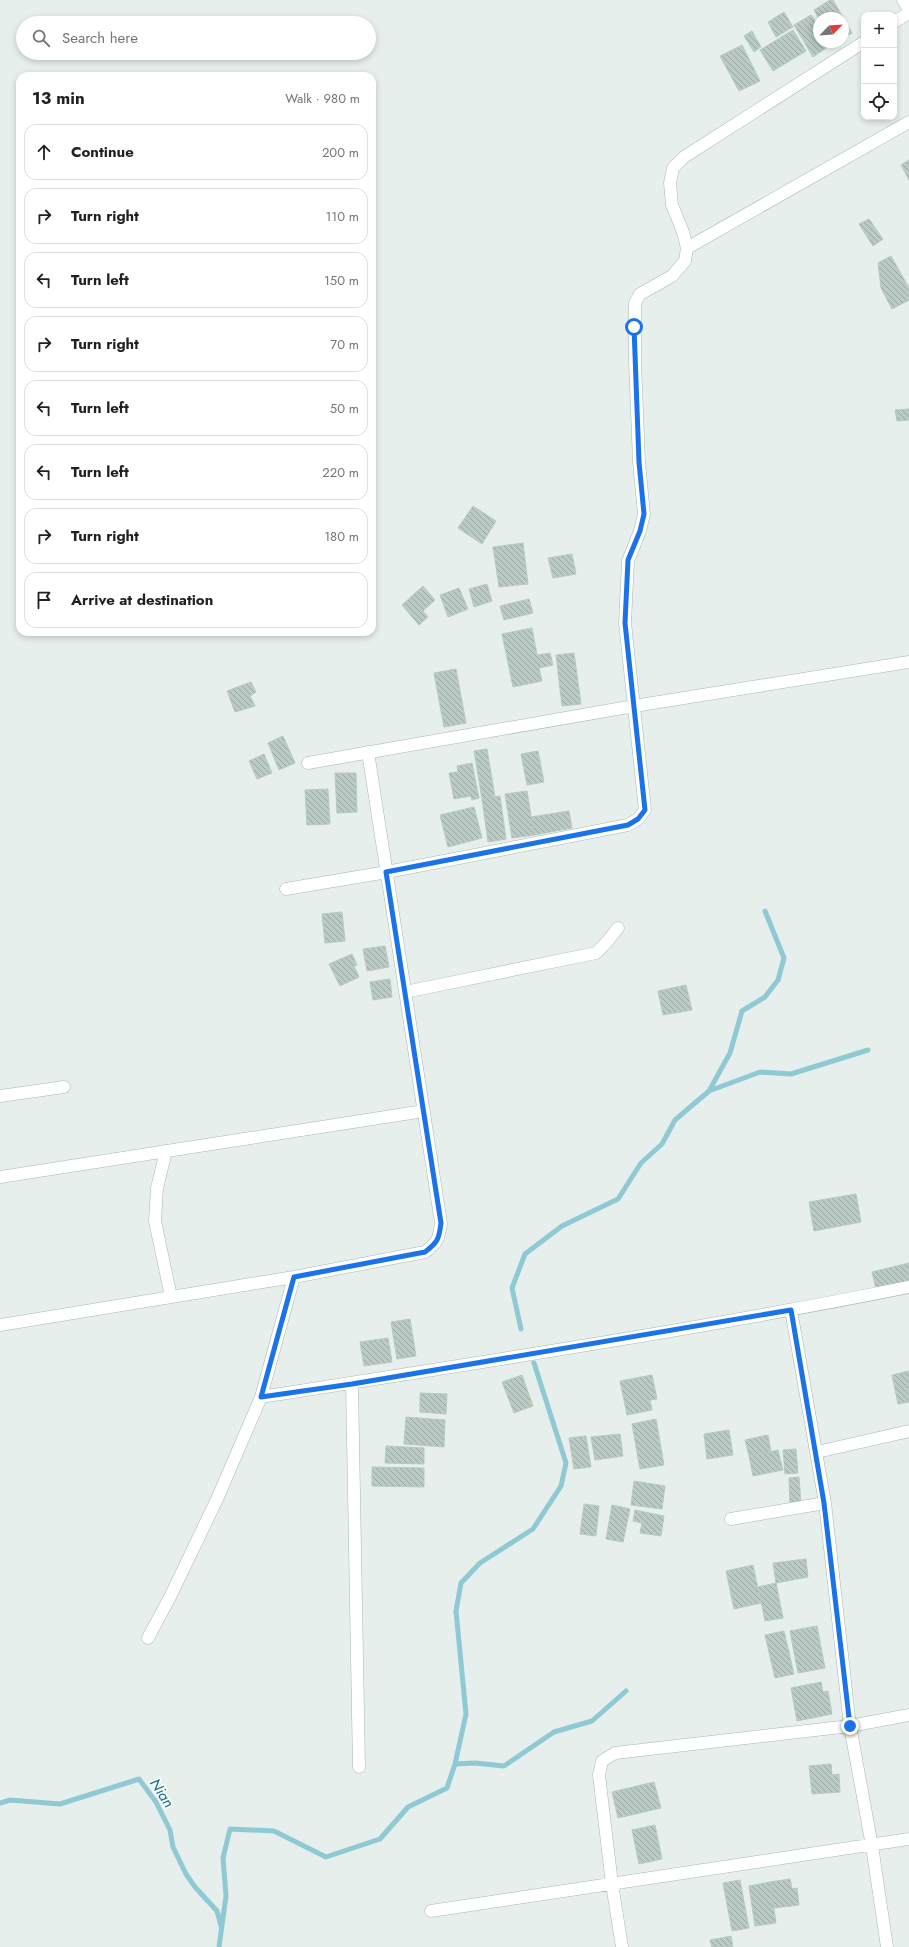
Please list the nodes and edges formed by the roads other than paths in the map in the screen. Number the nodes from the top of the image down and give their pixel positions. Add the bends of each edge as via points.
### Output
1 (903, 0) edge
2 (909, 10) edge
3 (909, 13) edge
4 (897, 20) edge
5 (861, 44) edge
6 (909, 122) edge
7 (687, 248) junction
8 (909, 662) edge
9 (634, 706) junction
10 (368, 752) junction
11 (308, 763) dead end
12 (386, 872) junction
13 (286, 889) dead end
14 (618, 928) dead end
15 (406, 992) junction
16 (64, 1087) dead end
17 (0, 1096) edge
18 (424, 1111) junction
19 (166, 1151) junction
20 (0, 1176) edge
21 (294, 1277) junction
22 (909, 1287) edge
23 (171, 1297) junction
24 (791, 1310) junction
25 (0, 1325) edge
26 (352, 1384) junction
27 (261, 1397) junction
28 (909, 1431) edge
29 (817, 1452) junction
30 (824, 1503) junction
31 (731, 1519) dead end
32 (148, 1638) dead end
33 (909, 1715) edge
34 (850, 1726) junction
35 (359, 1767) dead end
36 (909, 1839) edge
37 (872, 1846) junction
38 (612, 1884) junction
39 (431, 1911) dead end
40 (622, 1947) edge
41 (887, 1947) edge

1 - 2 street
3 - 4 street
5 - 7 street via 684,157 673,168 670,183 672,205
6 - 7 street
7 - 9 street via 685,261 672,276 640,294 635,303 635,355 644,514 628,560 626,580 625,623
8 - 9 street
9 - 10 street
9 - 12 street via 645,810 638,819 628,825
10 - 11 street
10 - 12 street
12 - 13 street
12 - 15 street
14 - 15 street via 596,953
15 - 18 street
16 - 17 street
18 - 19 street
18 - 21 street via 441,1223 436,1244 425,1252
19 - 20 street
19 - 23 street via 157,1188 155,1221
21 - 23 street
21 - 27 street
22 - 24 street
23 - 25 street
24 - 26 street
24 - 29 street
26 - 27 street
26 - 35 street
27 - 32 street via 218,1497
28 - 29 street
29 - 30 street
30 - 31 street
30 - 34 street
33 - 34 street
34 - 37 street
34 - 38 street via 615,1753 602,1761 600,1775
36 - 37 street
37 - 38 street
37 - 41 street
38 - 39 street
38 - 40 street

